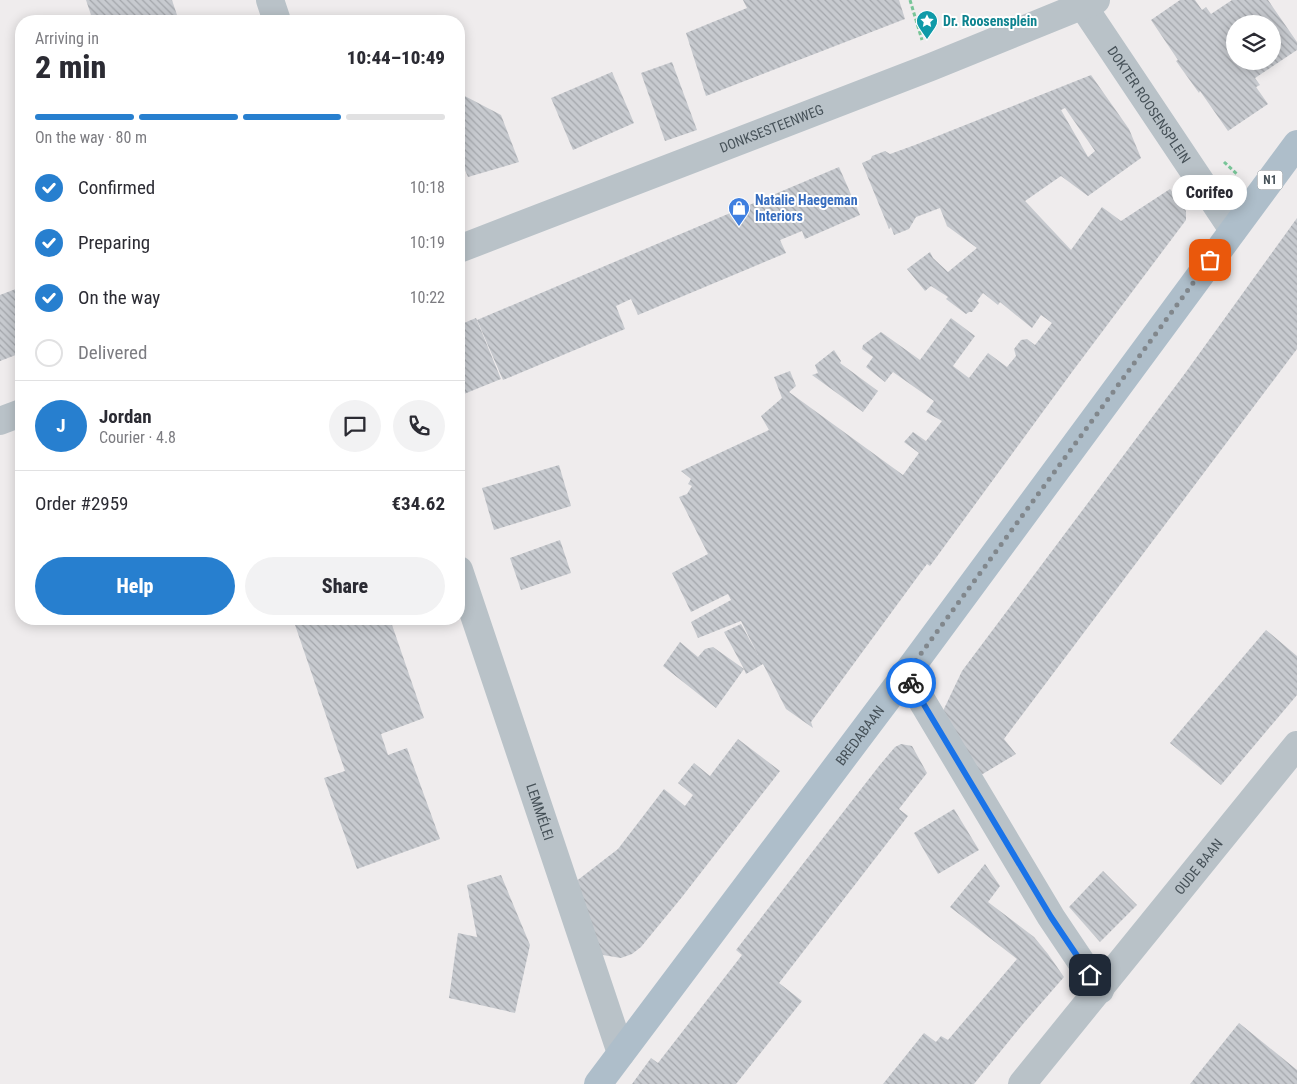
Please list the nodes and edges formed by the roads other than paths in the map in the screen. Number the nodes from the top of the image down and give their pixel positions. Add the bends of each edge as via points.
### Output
1 (270, 0) edge
2 (1086, 2) edge
3 (275, 15) edge
4 (1297, 144) edge
5 (1233, 230) junction
6 (465, 247) edge
7 (15, 415) edge
8 (0, 421) edge
9 (465, 588) edge
10 (906, 674) junction
11 (1297, 745) edge
12 (1100, 990) junction
13 (621, 1053) junction
14 (598, 1084) edge
15 (1022, 1084) edge

1 - 3 street
2 - 5 street, DOKTER ROOSENSPLEIN
2 - 6 street, DONKSESTEENWEG via 931,67
4 - 5 main road, BREDABAAN / N1
5 - 10 main road, BREDABAAN / N1
7 - 8 street
9 - 13 street, LEMMÉLEI
10 - 12 street via 1051,917
10 - 13 main road, BREDABAAN / N1
11 - 12 street, OUDE BAAN
12 - 15 street, OUDE BAAN
13 - 14 main road, BREDABAAN / N1

